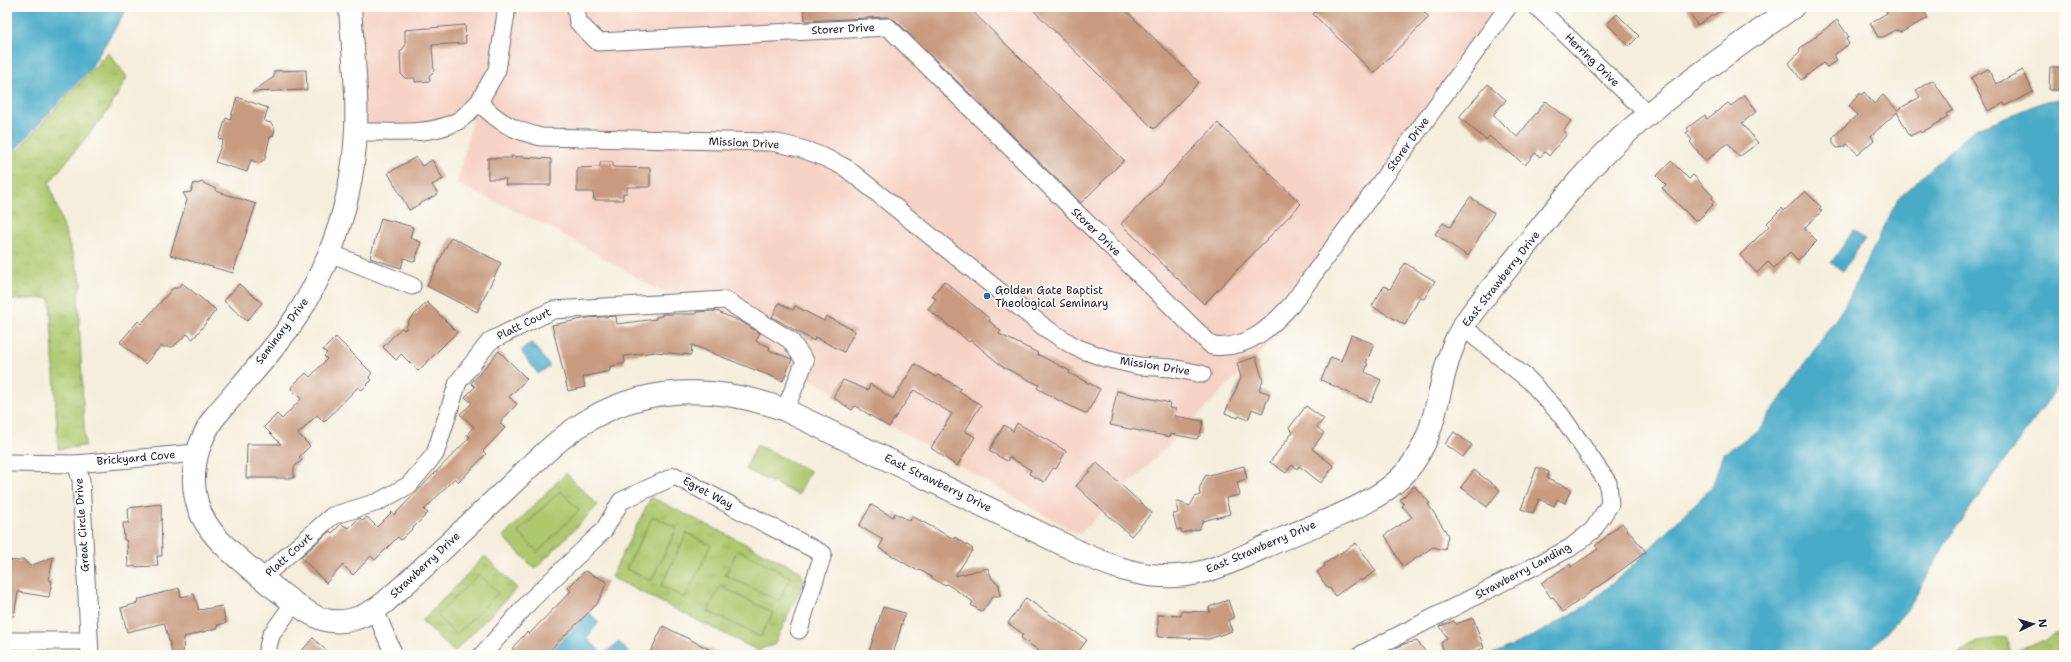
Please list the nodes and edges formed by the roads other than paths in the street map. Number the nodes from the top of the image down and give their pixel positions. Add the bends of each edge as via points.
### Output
1 (350, 7) edge
2 (507, 7) edge
3 (576, 7) edge
4 (1508, 7) edge
5 (1537, 7) edge
6 (1793, 7) edge
7 (479, 102) junction
8 (1647, 113) junction
9 (356, 132) junction
10 (330, 253) junction
11 (412, 286) dead end
12 (1463, 327) junction
13 (1202, 374) dead end
14 (785, 410) junction
15 (196, 453) junction
16 (539, 459) joint
17 (7, 463) edge
18 (76, 464) junction
19 (262, 578) junction
20 (294, 603) junction
21 (375, 610) junction
22 (799, 630) dead end
23 (7, 641) edge
24 (89, 648) edge
25 (1362, 654) edge
26 (266, 655) edge
27 (394, 655) edge
28 (482, 655) edge

1 - 9 street, Seminary Drive
2 - 7 street via 497,70
3 - 4 street, Storer Drive via 578,22 598,42 888,27 1212,346 1226,347 1238,346 1265,331 1292,304
5 - 8 street, Herring Drive
6 - 8 street, East Strawberry Drive
7 - 9 street via 459,120 444,127 425,131
7 - 13 street, Mission Drive via 506,126 542,137 771,142 818,153 846,168 1044,328 1075,347 1105,358 1139,366 1172,368
8 - 12 street, East Strawberry Drive via 1605,152 1573,188
9 - 10 street, Seminary Drive via 350,186 343,217
10 - 11 street
10 - 15 street, Seminary Drive via 322,273 296,317 213,419
12 - 14 street, East Strawberry Drive via 1448,361 1435,418 1426,443 1405,474 1379,494 1350,509 1219,566 1179,576 1144,575 1102,562
12 - 25 street, Strawberry Landing via 1529,380 1561,415 1608,483 1610,504 1593,530 1570,548
14 - 16 street, East Strawberry Drive via 751,399 714,392 661,394 618,405 598,414
14 - 19 street, Platt Court via 805,360 790,340 725,300 553,310 490,341 458,382 435,454 409,485 378,502 332,516
15 - 18 street, Brickyard Cove
15 - 19 street, Seminary Drive via 194,490 207,526
16 - 21 street, Strawberry Drive
17 - 18 street, Great Circle Drive
18 - 24 street, Great Circle Drive via 81,480
19 - 20 street, Seminary Drive
20 - 21 street, Strawberry Drive via 323,620 337,622 350,621
20 - 26 street via 271,635
21 - 27 street
22 - 28 street, Egret Way via 823,554 675,476 621,501 604,530 531,600
23 - 24 street

